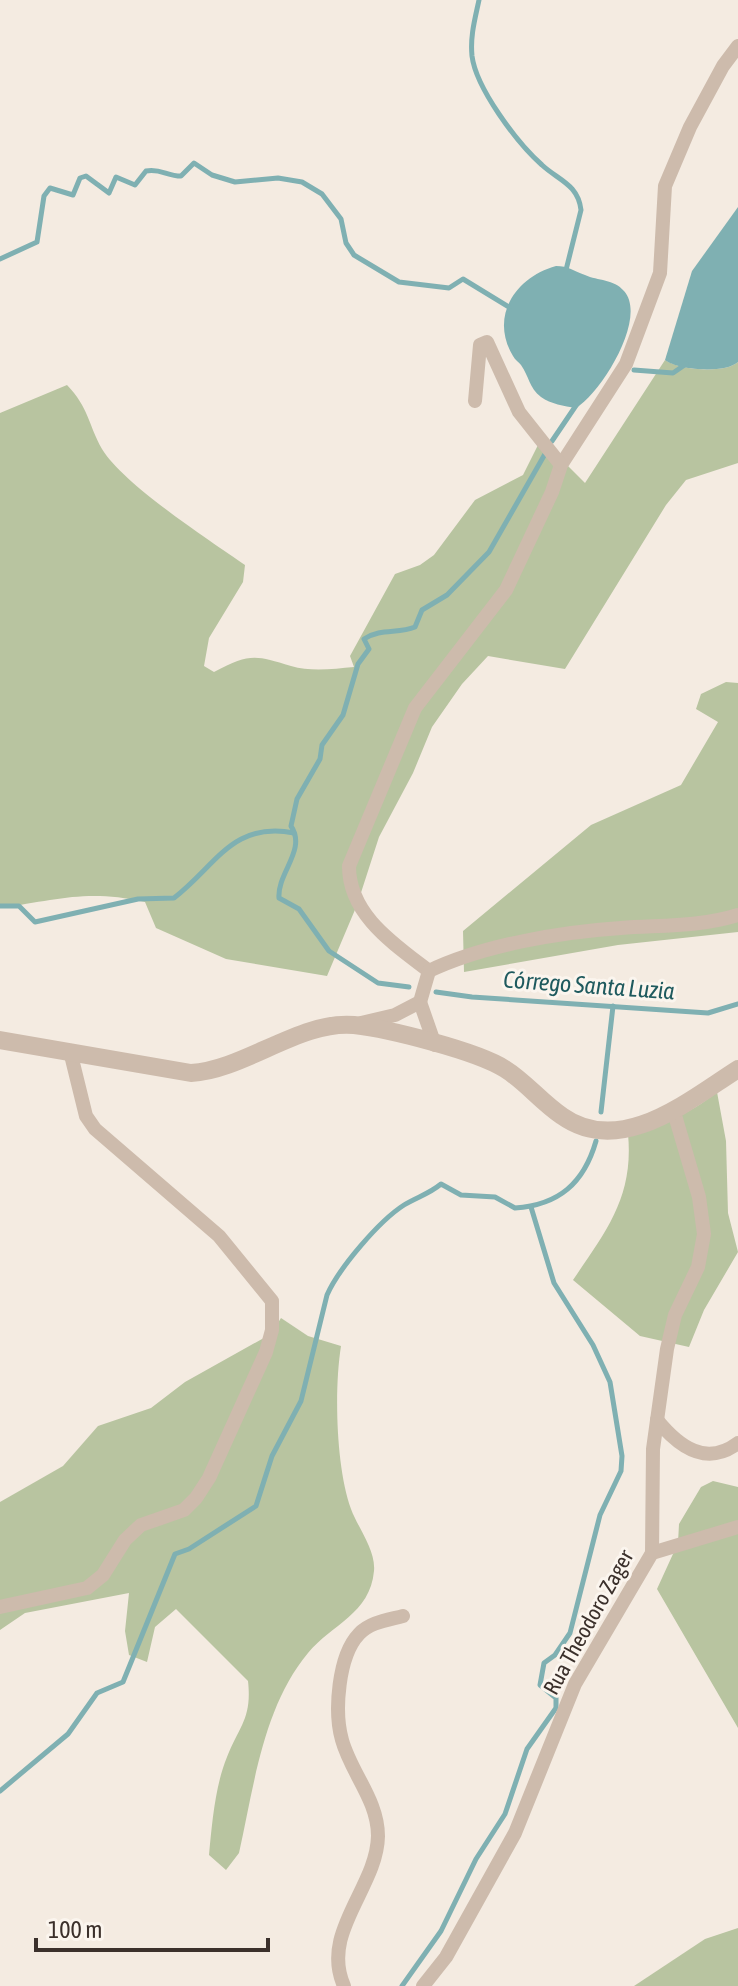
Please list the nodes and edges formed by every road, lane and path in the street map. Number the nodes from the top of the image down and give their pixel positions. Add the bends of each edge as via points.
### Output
1 (738, 46) edge
2 (475, 401) dead end
3 (561, 465) junction
4 (738, 915) edge
5 (429, 971) junction
6 (420, 1002) junction
7 (352, 1025) junction
8 (0, 1040) edge
9 (435, 1045) junction
10 (71, 1055) junction
11 (738, 1069) edge
12 (674, 1112) junction
13 (657, 1420) junction
14 (738, 1443) edge
15 (738, 1527) edge
16 (652, 1553) junction
17 (0, 1607) edge
18 (403, 1616) dead end
19 (344, 1986) edge
20 (423, 1986) edge

1 - 3 street via 690,127 668,178 660,273 626,364
2 - 3 street via 480,345 487,342 519,412
3 - 5 street via 506,590 415,708 349,866 349,882 363,911
4 - 5 street via 559,936 462,956
5 - 6 street
6 - 7 street via 395,1015
6 - 9 street
7 - 9 street
7 - 10 street via 302,1035 208,1072
8 - 10 street
9 - 12 street via 504,1068 562,1116 587,1128 627,1127
10 - 17 street via 86,1116 95,1129 219,1236 264,1287 275,1314 266,1352 196,1498 184,1510 141,1525 87,1588
11 - 12 street
12 - 13 street, Rua Theodoro Zager via 704,1234 698,1267 675,1315
13 - 14 street via 697,1454 720,1454
13 - 16 street, Rua Theodoro Zager
15 - 16 street
16 - 20 street, Rua Theodoro Zager via 575,1684 515,1833 446,1957
18 - 19 street via 376,1623 358,1635 341,1690 341,1737 368,1795 378,1835 341,1942 339,1974

